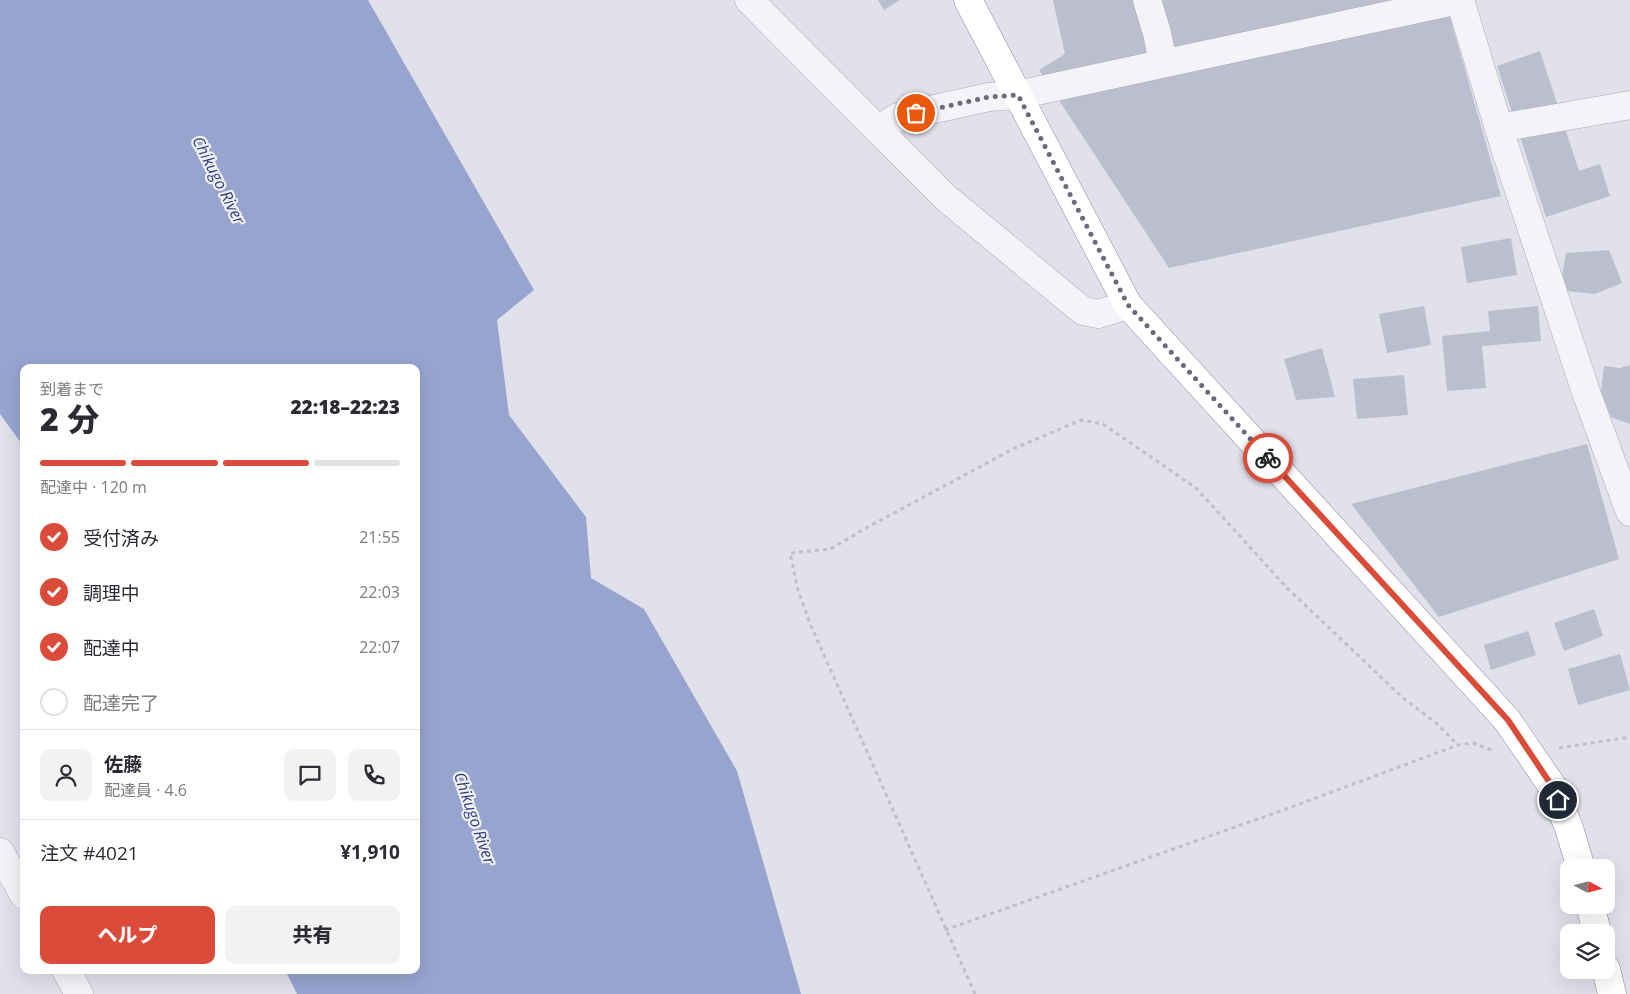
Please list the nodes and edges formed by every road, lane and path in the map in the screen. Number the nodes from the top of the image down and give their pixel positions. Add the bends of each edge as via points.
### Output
1 (749, 0) edge
2 (968, 0) edge
3 (1147, 0) edge
4 (1460, 0) edge
5 (1163, 63) junction
6 (1018, 95) junction
7 (1630, 105) edge
8 (1499, 128) junction
9 (878, 130) junction
10 (1128, 305) junction
11 (1630, 512) edge
12 (1630, 737) edge
13 (1458, 745) junction
14 (1530, 752) junction
15 (0, 852) edge
16 (1578, 859) edge
17 (20, 888) edge
18 (945, 930) junction
19 (68, 974) edge
20 (1608, 979) edge
21 (79, 994) edge
22 (975, 994) edge
23 (1612, 994) edge

1 - 9 street
2 - 6 highway
3 - 5 street
4 - 5 street
4 - 8 street
5 - 6 street
6 - 9 street via 989,97 898,117
6 - 10 highway
7 - 8 street
8 - 11 street via 1587,395
9 - 10 street via 946,198 1083,311 1098,314
10 - 14 highway via 1508,720
12 - 14 path
13 - 14 path via 1473,743 1511,756
13 - 18 path
13 - 18 path via 1403,698 1288,589 1196,488 1103,424 1081,420 1013,449 830,549 790,553 798,590 811,626
14 - 16 highway via 1552,786
15 - 17 street
18 - 22 path
19 - 21 street
20 - 23 highway

